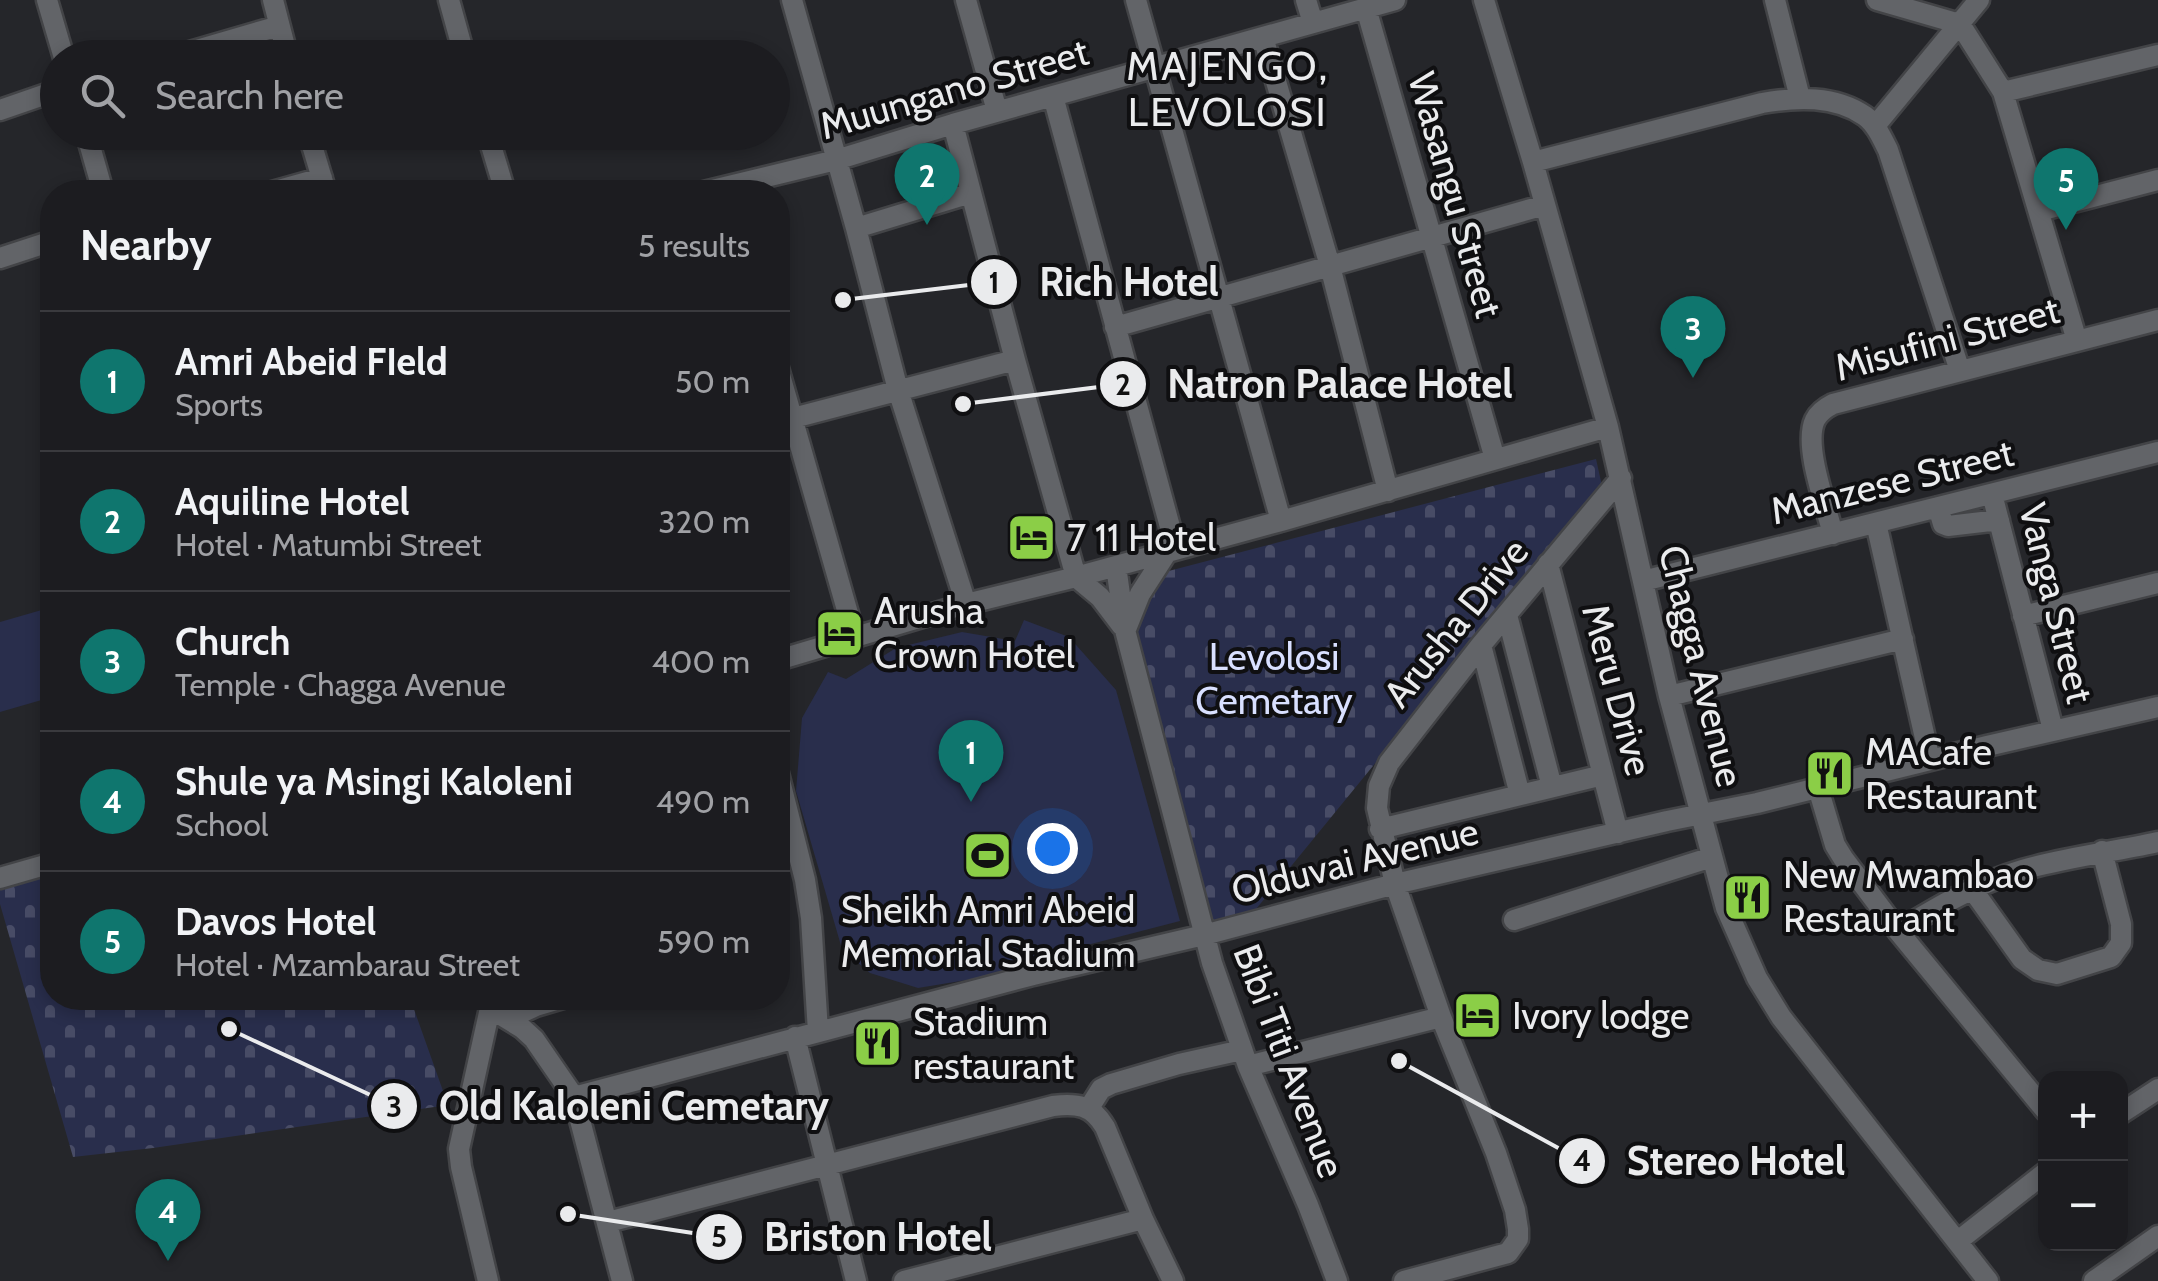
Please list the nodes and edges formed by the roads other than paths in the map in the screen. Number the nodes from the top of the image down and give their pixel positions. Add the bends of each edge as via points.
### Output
1 (47, 0) edge
2 (272, 0) edge
3 (449, 0) edge
4 (792, 0) edge
5 (966, 0) edge
6 (1136, 0) edge
7 (1306, 0) edge
8 (1395, 0) edge
9 (1484, 0) edge
10 (1775, 0) edge
11 (1877, 0) edge
12 (1979, 0) edge
13 (1366, 8) junction
14 (1313, 23) junction
15 (1960, 24) junction
16 (279, 26) junction
17 (1262, 37) junction
18 (59, 40) edge
19 (231, 40) edge
20 (283, 40) edge
21 (460, 40) edge
22 (2158, 55) edge
23 (1156, 68) junction
24 (2002, 92) junction
25 (40, 96) edge
26 (1053, 96) junction
27 (1800, 98) junction
28 (0, 110) edge
29 (997, 111) junction
30 (953, 124) junction
31 (1874, 126) junction
32 (91, 150) edge
33 (315, 150) edge
34 (492, 150) edge
35 (836, 160) junction
36 (1533, 162) junction
37 (99, 180) edge
38 (323, 180) edge
39 (501, 180) edge
40 (763, 180) edge
41 (2158, 180) edge
42 (971, 193) junction
43 (1545, 206) junction
44 (2040, 210) junction
45 (856, 228) junction
46 (1430, 238) junction
47 (40, 245) edge
48 (0, 258) edge
49 (1330, 266) junction
50 (1220, 297) junction
51 (2158, 320) edge
52 (1115, 327) junction
53 (2077, 341) junction
54 (1015, 360) junction
55 (1960, 371) junction
56 (898, 390) junction
57 (790, 419) edge
58 (1608, 427) junction
59 (790, 436) edge
60 (2158, 452) edge
61 (1495, 459) junction
62 (1622, 478) junction
63 (1388, 491) junction
64 (1992, 494) junction
65 (1938, 507) junction
66 (1998, 520) junction
67 (1280, 521) junction
68 (1876, 523) junction
69 (1833, 534) junction
70 (1172, 551) junction
71 (1548, 564) junction
72 (1116, 566) junction
73 (1076, 577) junction
74 (1643, 581) junction
75 (2158, 584) edge
76 (966, 604) junction
77 (1507, 615) junction
78 (2022, 616) junction
79 (1125, 630) junction
80 (855, 638) junction
81 (1903, 638) junction
82 (1482, 645) junction
83 (790, 657) edge
84 (1670, 696) junction
85 (2158, 708) edge
86 (2053, 730) junction
87 (1930, 760) junction
88 (1603, 775) junction
89 (1552, 787) junction
90 (1818, 788) junction
91 (1520, 795) junction
92 (1702, 815) junction
93 (790, 822) edge
94 (1380, 829) junction
95 (1618, 833) junction
96 (2158, 842) edge
97 (2102, 852) junction
98 (1712, 857) junction
99 (40, 866) edge
100 (0, 878) edge
101 (1395, 884) junction
102 (1972, 889) junction
103 (1514, 920) dead end
104 (1898, 931) junction
105 (1204, 936) junction
106 (496, 1010) edge
107 (499, 1010) edge
108 (1441, 1018) junction
109 (818, 1032) junction
110 (795, 1037) junction
111 (1245, 1058) junction
112 (2158, 1089) edge
113 (574, 1097) junction
114 (2038, 1101) edge
115 (1090, 1108) junction
116 (2128, 1109) edge
117 (827, 1166) junction
118 (2038, 1178) edge
119 (1143, 1219) junction
120 (608, 1222) junction
121 (2158, 1236) edge
122 (1958, 1241) junction
123 (488, 1281) edge
124 (622, 1281) edge
125 (856, 1281) edge
126 (904, 1281) edge
127 (1173, 1281) edge
128 (1337, 1281) edge
129 (1404, 1281) edge
130 (1988, 1281) edge
131 (2094, 1281) edge

1 - 18 street
2 - 16 street
3 - 21 street
4 - 35 street
5 - 29 street
6 - 23 street
7 - 14 street
8 - 13 street, Muungano Street
9 - 36 street, Chagga Avenue
10 - 27 street
11 - 15 street
12 - 15 street
13 - 14 street, Muungano Street
13 - 46 street, Wasangu Street
14 - 17 street, Muungano Street
15 - 24 street
15 - 31 street
16 - 19 street
16 - 20 street
17 - 23 street, Muungano Street
17 - 49 street
22 - 24 street
23 - 26 street, Muungano Street
23 - 50 street
24 - 44 street
25 - 28 street
26 - 29 street, Muungano Street
26 - 52 street
27 - 31 street via 1846,107
27 - 36 street
29 - 30 street, Muungano Street
30 - 35 street, Muungano Street
30 - 42 street
31 - 55 street via 1896,169
32 - 37 street
33 - 38 street
34 - 39 street
35 - 40 street, Muungano Street
35 - 45 street
36 - 43 street, Chagga Avenue
41 - 44 street
42 - 45 street
42 - 54 street
43 - 46 street
43 - 58 street, Chagga Avenue
44 - 53 street
45 - 56 street
46 - 49 street
46 - 61 street, Wasangu Street
47 - 48 street
49 - 50 street
49 - 63 street
50 - 52 street
50 - 67 street
51 - 53 street, Misufini Street
52 - 70 street
53 - 55 street, Misufini Street
54 - 56 street
54 - 73 street
55 - 69 street, Misufini Street via 1833,404 1817,416 1811,436
56 - 57 street
56 - 76 street
58 - 61 street
58 - 62 street, Chagga Avenue
59 - 80 street
60 - 64 street, Manzese Street
61 - 63 street
62 - 71 street, Arusha Drive
62 - 74 street, Chagga Avenue
63 - 67 street
64 - 65 street, Manzese Street
64 - 66 street, Vanga Street
65 - 66 street via 1948,526
65 - 68 street, Manzese Street
66 - 78 street, Vanga Street
67 - 70 street
68 - 69 street, Manzese Street
68 - 81 street
69 - 74 street, Manzese Street
70 - 72 street
70 - 79 street via 1140,594
71 - 77 street, Arusha Drive
71 - 88 street, Meru Drive
72 - 73 street
72 - 79 street, Bibi Titi Avenue
73 - 76 street
73 - 79 street
74 - 84 street, Chagga Avenue
75 - 78 street
76 - 80 street
77 - 82 street, Arusha Drive
77 - 89 street
78 - 86 street, Vanga Street
79 - 105 street, Bibi Titi Avenue
80 - 83 street
81 - 84 street
81 - 87 street
82 - 91 street
82 - 94 street, Arusha Drive via 1389,762 1377,795
84 - 92 street, Chagga Avenue
85 - 86 street, Olduvai Avenue
86 - 87 street, Olduvai Avenue
87 - 90 street, Olduvai Avenue
88 - 89 street
88 - 95 street, Meru Drive
89 - 91 street
90 - 92 street, Olduvai Avenue
90 - 104 street via 1835,845
91 - 94 street
92 - 95 street, Olduvai Avenue
92 - 98 street, Chagga Avenue
93 - 109 street via 811,918
94 - 101 street, Arusha Drive
95 - 101 street, Olduvai Avenue
96 - 97 street
97 - 102 street via 2020,870
97 - 102 street via 2121,943 2111,957 2056,974 2022,959
98 - 103 street
98 - 122 street, Chagga Avenue via 1747,958 1781,1017
99 - 100 street
101 - 105 street, Olduvai Avenue
101 - 108 street, Arusha Drive
102 - 104 street
104 - 114 street
105 - 109 street, Olduvai Avenue
105 - 111 street, Bibi Titi Avenue
106 - 123 street via 459,1149
107 - 113 street via 534,1039
108 - 111 street
108 - 129 street, Arusha Drive via 1516,1210 1518,1239 1508,1253
109 - 110 street, Olduvai Avenue
110 - 113 street, Olduvai Avenue
110 - 117 street
111 - 115 street via 1179,1064 1111,1084
111 - 128 street, Bibi Titi Avenue
112 - 116 street
113 - 120 street
115 - 117 street via 1053,1106
115 - 119 street via 1105,1127
117 - 120 street
117 - 125 street
118 - 122 street
119 - 126 street
119 - 127 street
120 - 124 street
121 - 131 street
122 - 130 street, Chagga Avenue

